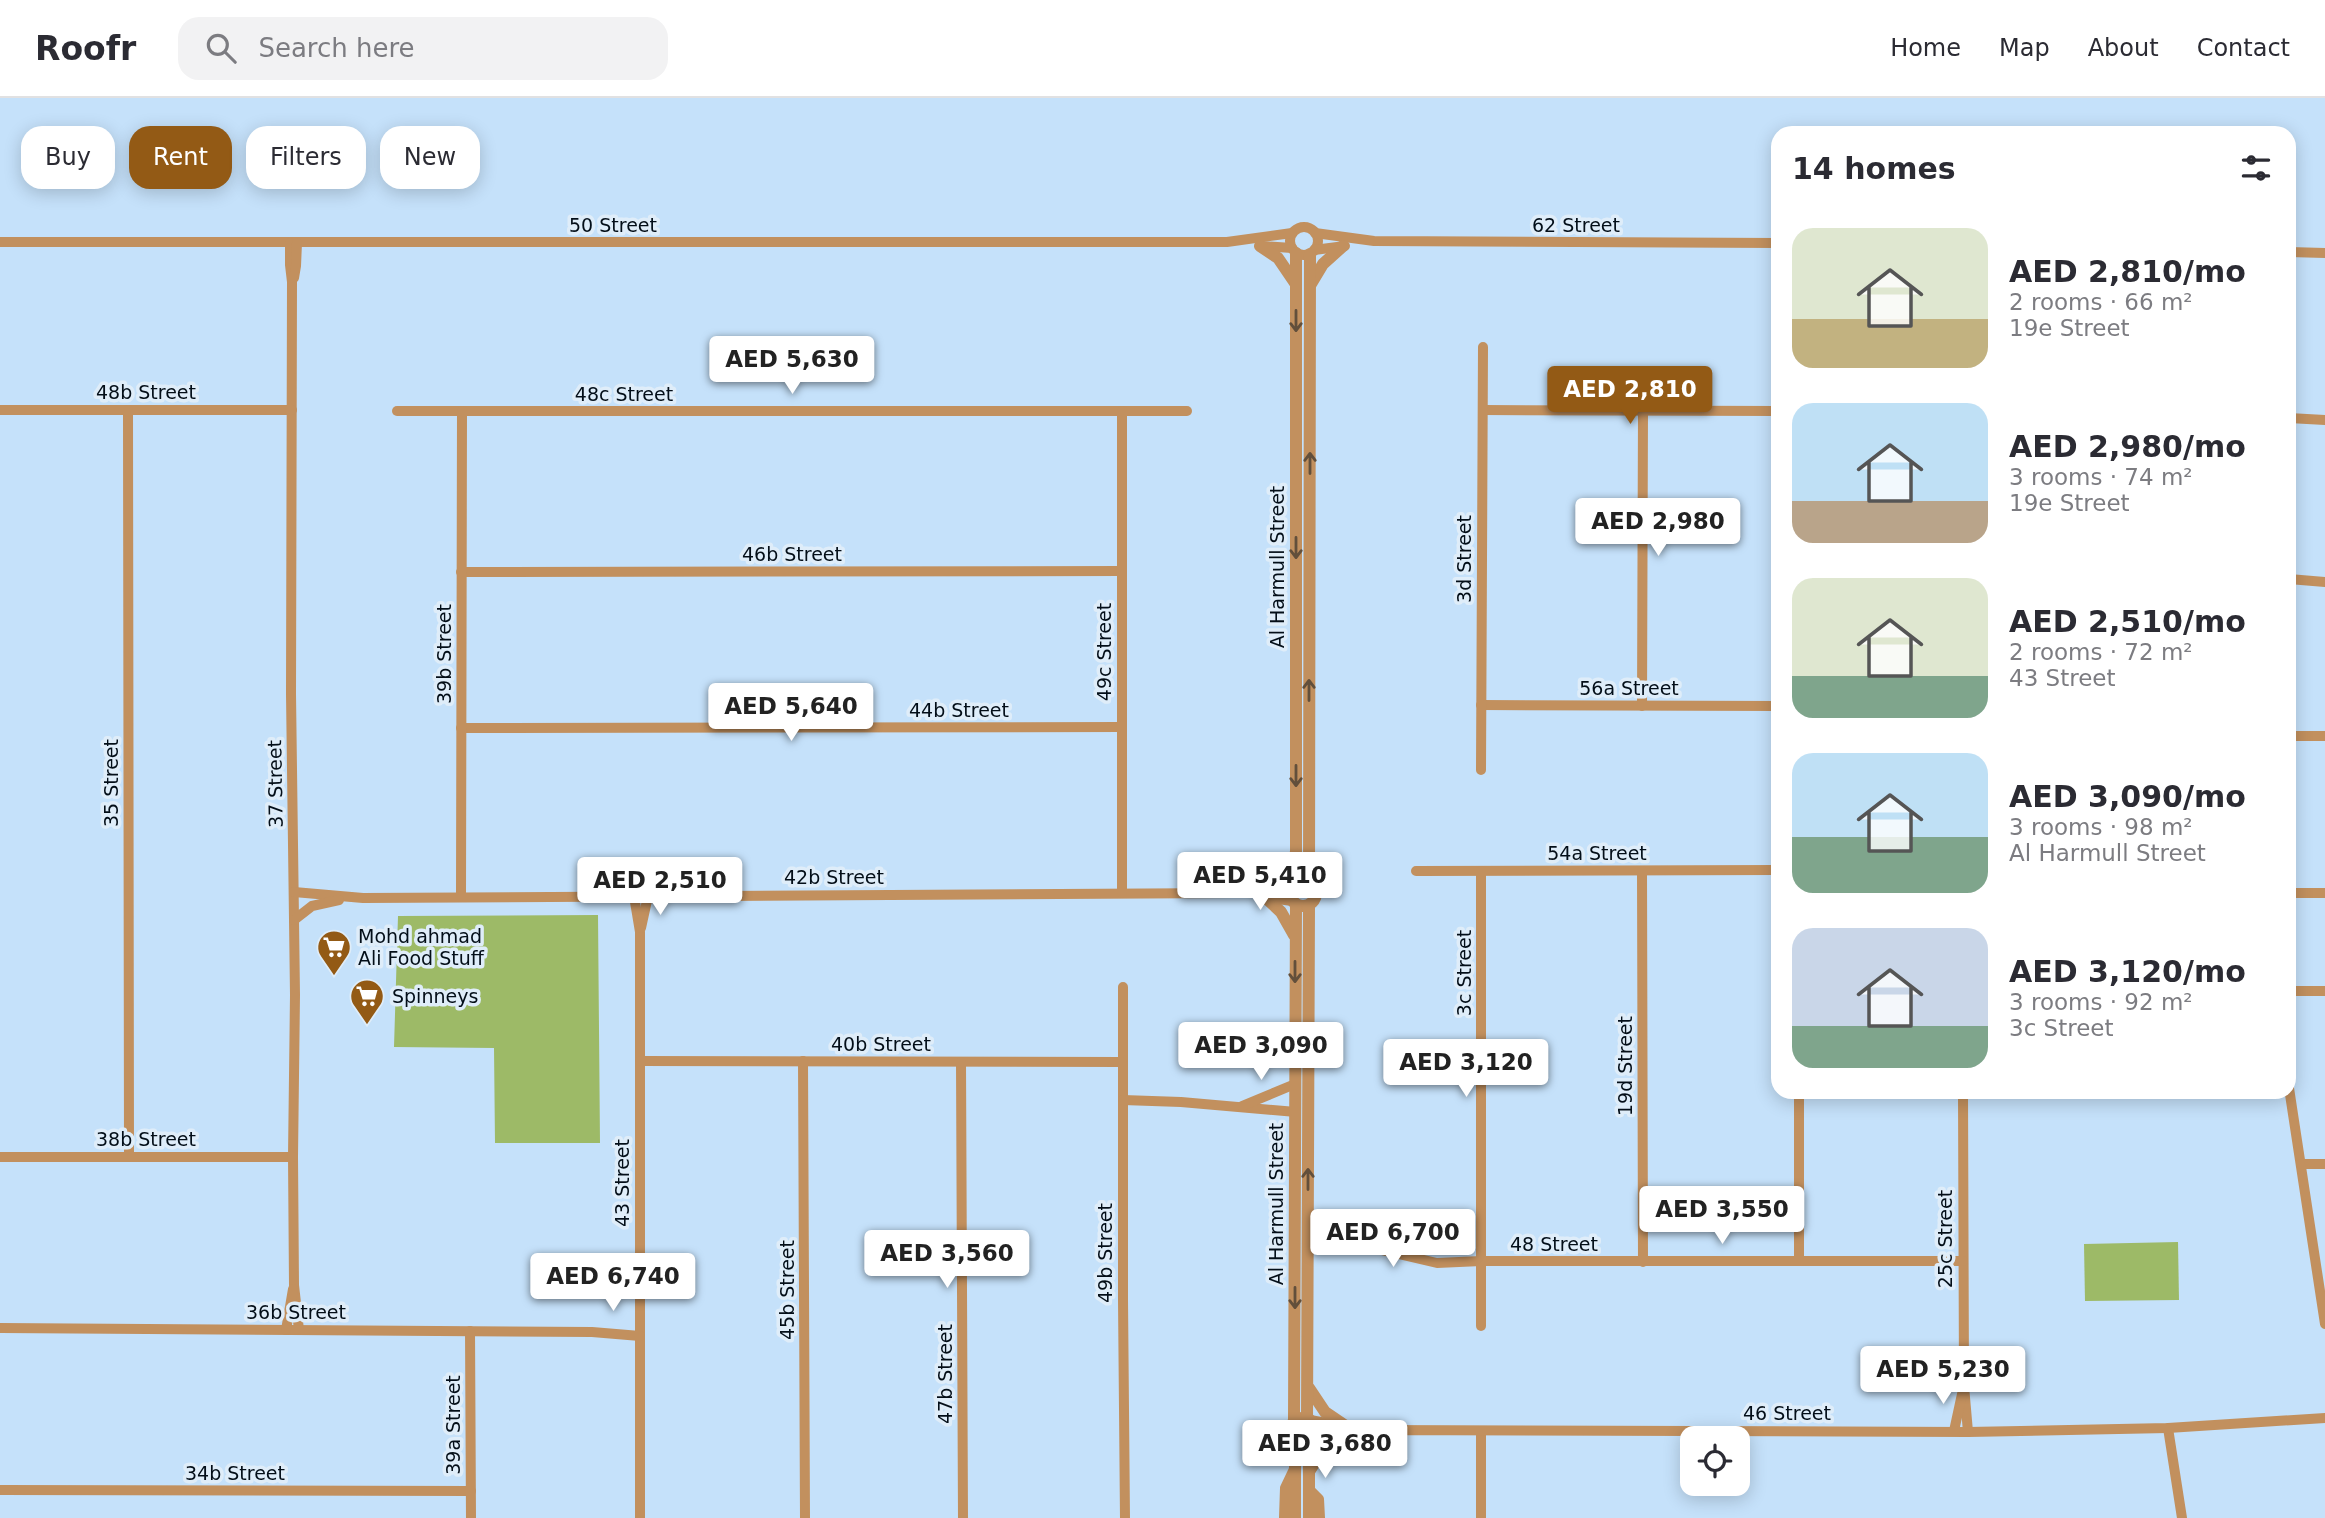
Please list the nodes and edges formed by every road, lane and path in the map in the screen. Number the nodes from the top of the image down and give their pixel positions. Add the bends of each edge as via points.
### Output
1 (1292, 233) junction
2 (1315, 233) junction
3 (0, 242) edge
4 (1227, 242) junction
5 (1374, 242) junction
6 (294, 243) junction
7 (1771, 243) edge
8 (1260, 246) junction
9 (1343, 246) junction
10 (1294, 251) junction
11 (1312, 252) junction
12 (2296, 252) edge
13 (2325, 253) edge
14 (1296, 284) junction
15 (1310, 288) junction
16 (1483, 347) dead end
17 (0, 410) edge
18 (128, 410) junction
19 (292, 410) junction
20 (1483, 410) junction
21 (1643, 410) junction
22 (397, 411) dead end
23 (462, 411) junction
24 (1122, 411) junction
25 (1187, 411) dead end
26 (1771, 411) edge
27 (2296, 418) edge
28 (2325, 420) edge
29 (1122, 571) junction
30 (461, 572) junction
31 (2296, 580) edge
32 (2325, 582) edge
33 (1481, 705) junction
34 (1642, 706) junction
35 (1771, 706) edge
36 (1122, 727) junction
37 (461, 728) junction
38 (2296, 736) edge
39 (2325, 736) edge
40 (1482, 770) dead end
41 (1296, 854) junction
42 (1771, 870) edge
43 (1416, 871) dead end
44 (1481, 871) junction
45 (1642, 871) junction
46 (1299, 883) junction
47 (294, 892) junction
48 (1122, 893) junction
49 (1263, 893) junction
50 (2296, 893) edge
51 (2325, 893) edge
52 (648, 895) junction
53 (634, 896) junction
54 (461, 897) junction
55 (353, 898) junction
56 (1299, 903) junction
57 (294, 920) junction
58 (640, 932) junction
59 (1295, 941) junction
60 (1123, 987) dead end
61 (2296, 991) edge
62 (2325, 991) edge
63 (640, 1061) junction
64 (803, 1061) junction
65 (961, 1062) junction
66 (1122, 1062) junction
67 (1295, 1084) junction
68 (1799, 1099) edge
69 (1963, 1099) edge
70 (2291, 1099) edge
71 (1122, 1100) junction
72 (1238, 1108) junction
73 (1296, 1112) junction
74 (0, 1157) edge
75 (129, 1157) junction
76 (293, 1157) junction
77 (2301, 1164) junction
78 (2325, 1164) edge
79 (1308, 1238) junction
80 (1481, 1261) junction
81 (1799, 1261) junction
82 (1963, 1261) junction
83 (1643, 1262) junction
84 (294, 1285) junction
85 (2325, 1324) edge
86 (1481, 1326) dead end
87 (0, 1328) edge
88 (286, 1329) junction
89 (299, 1330) junction
90 (470, 1331) junction
91 (640, 1332) junction
92 (1308, 1382) junction
93 (1964, 1386) junction
94 (2325, 1418) edge
95 (1304, 1420) junction
96 (2168, 1428) junction
97 (1345, 1430) junction
98 (1481, 1431) junction
99 (1954, 1431) junction
100 (1968, 1432) junction
101 (1311, 1440) junction
102 (1296, 1441) junction
103 (1295, 1467) junction
104 (1309, 1473) junction
105 (1309, 1489) junction
106 (0, 1490) edge
107 (471, 1491) junction
108 (471, 1518) edge
109 (640, 1518) edge
110 (805, 1518) edge
111 (963, 1518) edge
112 (1125, 1518) edge
113 (1284, 1518) edge
114 (1295, 1518) edge
115 (1309, 1518) edge
116 (1320, 1518) edge
117 (1481, 1518) edge
118 (2182, 1518) edge

1 - 2 street via 1305,228
1 - 4 street, 50 Street
1 - 10 street
2 - 5 street, 62 Street
2 - 11 street via 1317,244
3 - 6 street, 50 Street
4 - 6 street, 50 Street
4 - 8 street, 50 Street
5 - 7 street, 62 Street
5 - 9 street, 62 Street
6 - 19 street, 37 Street
8 - 10 street, 50 Street
8 - 14 street via 1278,258
9 - 11 street, 62 Street
9 - 15 street via 1323,264
10 - 11 street via 1301,255
10 - 14 street, Al Harmull Street
11 - 15 street, Al Harmull Street
12 - 13 street
14 -> 41 street, Al Harmull Street
46 -> 15 street, Al Harmull Street
16 - 20 street, 3d Street
17 - 18 street, 48b Street
18 - 19 street, 48b Street
18 - 75 street, 35 Street
19 - 47 street, 37 Street
20 - 21 street
20 - 33 street, 3d Street
21 - 26 street
21 - 34 street
22 - 23 street, 48c Street
23 - 24 street, 48c Street
23 - 30 street, 39b Street
24 - 25 street, 48c Street
24 - 29 street, 49c Street
27 - 28 street
29 - 30 street, 46b Street
29 - 36 street, 49c Street
30 - 37 street, 39b Street
31 - 32 street
33 - 34 street, 56a Street
33 - 40 street, 3d Street
34 - 35 street, 56a Street
36 - 37 street, 44b Street
36 - 48 street, 49c Street
37 - 54 street, 39b Street
38 - 39 street
41 - 46 street, Al Harmull Street
41 - 49 street
42 - 45 street, 54a Street
43 - 44 street, 54a Street
44 - 45 street, 54a Street
44 - 80 street, 3c Street
45 - 83 street, 19d Street
46 - 49 street, 42b Street
46 - 56 street via 1290,893
46 - 56 street via 1317,893 1314,902
47 - 55 street, 42b Street
47 - 57 street, 37 Street
48 - 49 street, 42b Street
48 - 52 street, 42b Street
49 - 56 street, 42b Street
49 - 59 street via 1287,921
50 - 51 street
52 - 53 street, 42b Street
52 - 58 street, 43 Street
53 - 54 street, 42b Street
53 - 58 street, 43 Street
54 - 55 street, 42b Street
55 - 57 street, 42b Street via 312,906
56 - 59 street, Al Harmull Street
79 -> 56 street, Al Harmull Street
57 - 76 street, 37 Street
58 - 63 street, 43 Street
59 -> 67 street, Al Harmull Street
60 - 66 street, 49b Street
61 - 62 street
63 - 64 street, 40b Street
63 - 91 street, 43 Street
64 - 65 street, 40b Street
64 - 110 street, 45b Street
65 - 66 street, 40b Street
65 - 111 street, 47b Street
66 - 71 street, 49b Street
67 - 72 street
67 - 73 street, Al Harmull Street
68 - 81 street
69 - 82 street, 25c Street
70 - 77 street
71 - 72 street
71 - 112 street, 49b Street
72 - 73 street
73 -> 95 street, Al Harmull Street
74 - 75 street, 38b Street
75 - 76 street, 38b Street
76 - 84 street, 37 Street
77 - 78 street
77 - 85 street
79 - 80 street, 48 Street via 1437,1264
79 - 92 street, Al Harmull Street
80 - 83 street, 48 Street
80 - 86 street, 3c Street
81 - 82 street, 48 Street
81 - 83 street, 48 Street
82 - 93 street, 25c Street
84 - 88 street, 37 Street
84 - 89 street, 37 Street
87 - 88 street, 36b Street
88 - 89 street, 36b Street
89 - 90 street, 36b Street
90 - 91 street, 36b Street via 592,1332 607,1328
90 - 107 street, 39a Street
91 - 109 street, 43 Street
92 - 95 street, Al Harmull Street
92 - 97 street via 1314,1398
93 - 99 street, 25c Street
93 - 100 street, 25c Street
94 - 96 street, 46 Street
95 - 97 street, 46 Street
95 - 101 street via 1315,1427
95 - 102 street via 1290,1430
96 - 100 street, 46 Street
96 - 118 street
97 - 98 street, 46 Street
97 - 101 street, 46 Street
97 - 104 street via 1322,1451
98 - 99 street, 46 Street
98 - 117 street
99 - 100 street, 46 Street
101 - 102 street
101 - 104 street
102 - 103 street
103 - 113 street via 1285,1488
103 - 114 street
104 - 105 street
105 - 115 street
105 - 116 street via 1319,1499
106 - 107 street, 34b Street
107 - 108 street, 39a Street

